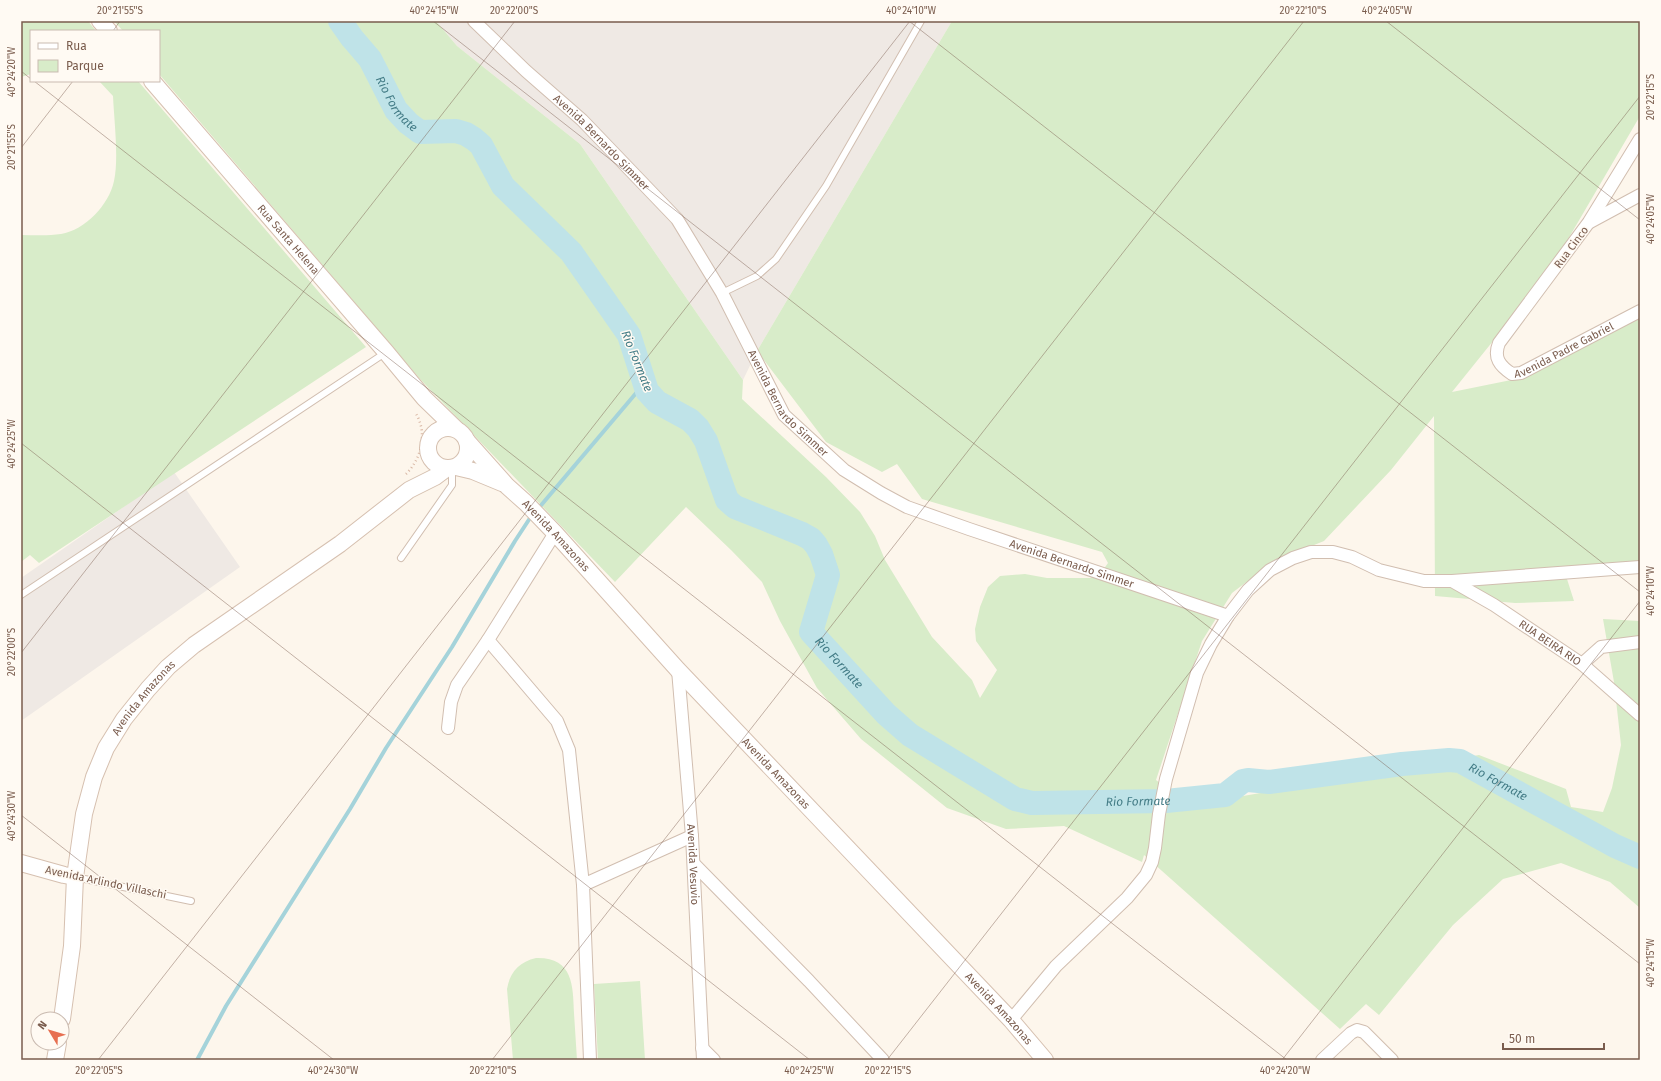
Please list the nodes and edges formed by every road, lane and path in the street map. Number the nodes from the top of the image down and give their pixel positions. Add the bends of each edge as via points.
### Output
1 (100, 21) edge
2 (474, 21) edge
3 (921, 21) edge
4 (108, 30) edge
5 (153, 82) edge
6 (1640, 139) edge
7 (1640, 195) edge
8 (1589, 222) junction
9 (722, 293) junction
10 (1640, 311) edge
11 (1496, 351) joint
12 (386, 352) junction
13 (419, 403) junction
14 (456, 429) junction
15 (433, 435) junction
16 (467, 441) junction
17 (429, 452) junction
18 (452, 468) junction
19 (406, 484) junction
20 (507, 486) junction
21 (555, 534) junction
22 (401, 558) dead end
23 (1640, 567) edge
24 (1452, 581) junction
25 (21, 595) edge
26 (1228, 616) junction
27 (488, 640) junction
28 (1640, 642) edge
29 (1582, 664) junction
30 (678, 670) junction
31 (1640, 715) edge
32 (448, 728) dead end
33 (692, 836) junction
34 (21, 863) edge
35 (694, 864) junction
36 (75, 877) junction
37 (583, 886) junction
38 (191, 901) dead end
39 (63, 1011) edge
40 (1010, 1020) junction
41 (702, 1054) edge
42 (590, 1060) edge
43 (714, 1060) edge
44 (883, 1060) edge
45 (1045, 1060) edge
46 (1322, 1060) edge
47 (1392, 1060) edge

1 - 4 street
2 - 9 street, Avenida Bernardo Simmer via 582,120 677,218
3 - 9 lane via 826,186 776,259 756,276
5 - 12 street, Rua Santa Helena
6 - 8 street, Rua Cinco
7 - 8 street
8 - 11 street, Rua Cinco via 1499,343
9 - 26 street, Avenida Bernardo Simmer via 784,415 844,470 907,507
10 - 11 street, Avenida Padre Gabriel via 1521,373 1512,374 1504,368 1498,360
12 - 13 street, Rua Santa Helena
12 - 25 lane
13 - 14 street, Rua Santa Helena
13 - 15 street, Rua Santa Helena
13 - 19 path via 422,439 420,453
14 - 15 street via 443,428
14 - 16 street
15 - 17 street via 428,445
16 - 18 street via 467,456
16 - 20 street, Avenida Amazonas
17 - 18 street via 435,464
17 - 19 street, Avenida Amazonas via 426,466
18 - 19 street, Avenida Amazonas via 435,477
18 - 20 street, Avenida Amazonas via 487,476
18 - 22 lane via 452,486
19 - 36 street, Avenida Amazonas via 340,544 194,645 168,667 148,689 124,719 94,777 84,814
20 - 21 street, Avenida Amazonas
21 - 27 street
21 - 30 street, Avenida Amazonas
23 - 24 street
24 - 26 street via 1424,581 1379,570 1352,557 1333,552 1311,552 1270,570 1248,590
24 - 29 street, RUA BEIRA RIO via 1494,605
26 - 40 street via 1197,673 1166,779 1155,848 1146,875 1127,898 1056,966
27 - 32 street via 457,685 451,702
27 - 37 street via 557,721 569,750
28 - 29 street via 1601,647
29 - 31 street, RUA BEIRA RIO
30 - 33 street, Avenida Vesuvio
30 - 40 street, Avenida Amazonas
33 - 35 street, Avenida Vesuvio
33 - 37 street
34 - 36 street, Avenida Arlindo Villaschi
35 - 41 street, Avenida Vesuvio
35 - 44 street
36 - 38 lane, Avenida Arlindo Villaschi
36 - 39 street, Avenida Amazonas via 72,946
37 - 42 street
40 - 45 street, Avenida Amazonas
41 - 43 street
46 - 47 street via 1357,1030 1364,1032

